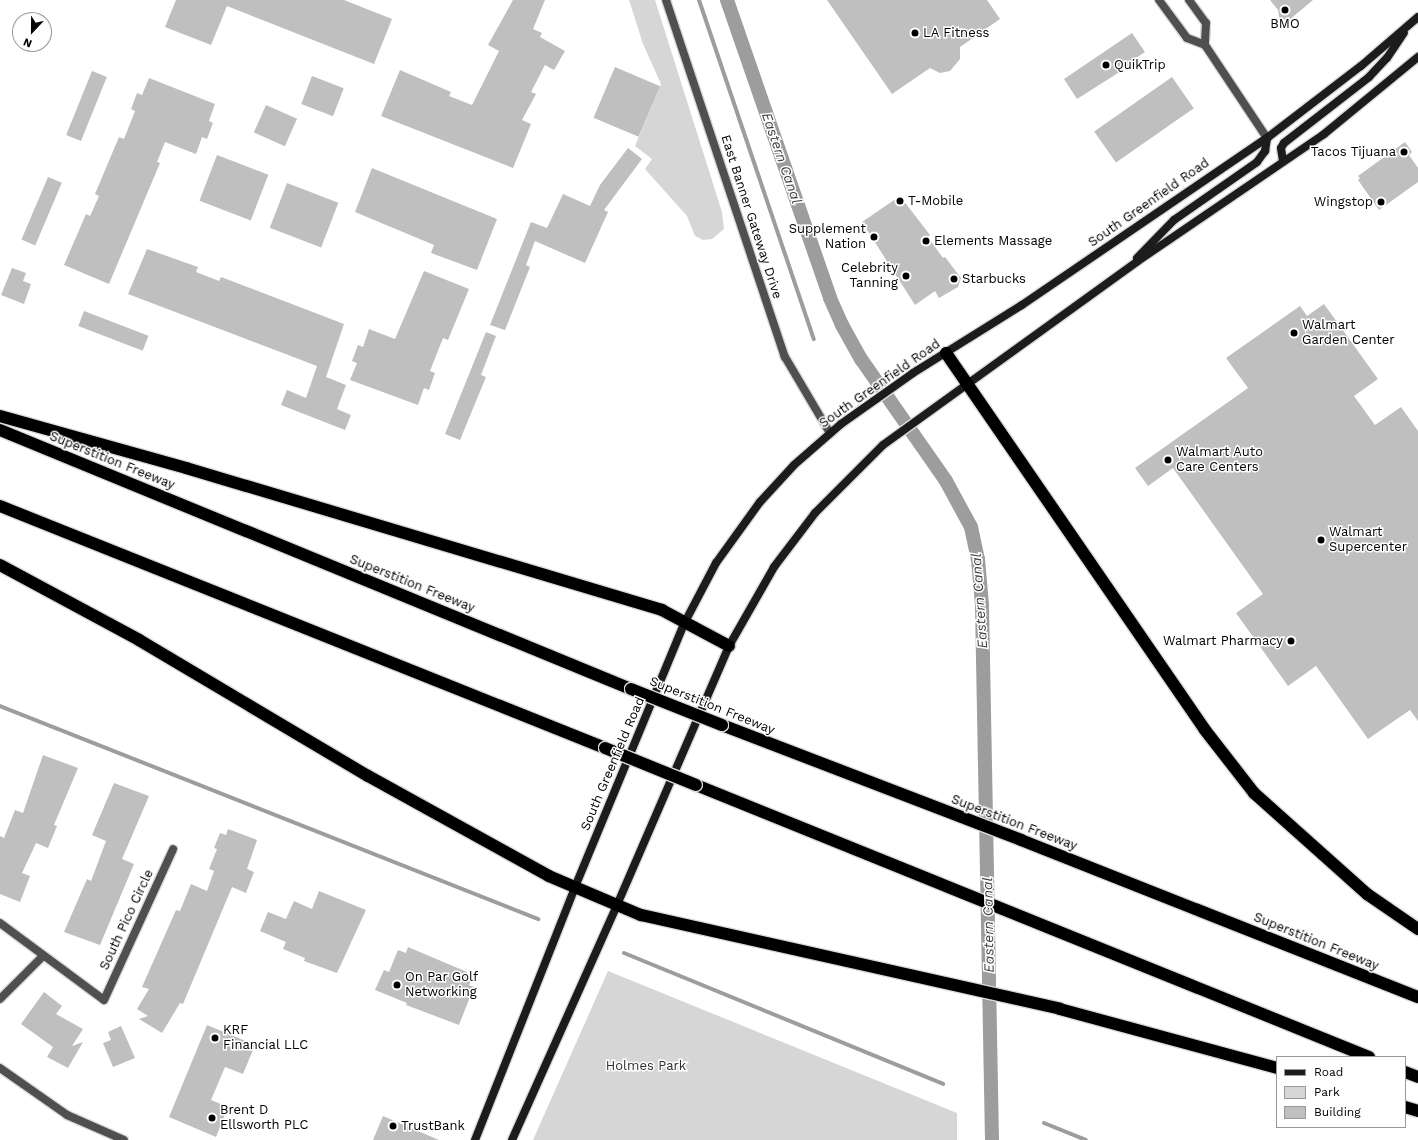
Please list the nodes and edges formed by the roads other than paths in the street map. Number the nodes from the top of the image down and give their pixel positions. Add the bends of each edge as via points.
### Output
1 (666, 0) edge
2 (1159, 0) edge
3 (1189, 0) edge
4 (1415, 20) edge
5 (1205, 45) junction
6 (1418, 57) edge
7 (1267, 138) junction
8 (1283, 161) junction
9 (1129, 268) junction
10 (946, 352) junction
11 (967, 383) junction
12 (0, 416) edge
13 (0, 430) edge
14 (830, 433) junction
15 (0, 506) edge
16 (0, 565) edge
17 (685, 622) junction
18 (729, 646) junction
19 (173, 849) dead end
20 (575, 887) junction
21 (617, 905) junction
22 (0, 923) edge
23 (1418, 929) edge
24 (44, 956) junction
25 (1418, 997) edge
26 (0, 999) edge
27 (1366, 1056) edge
28 (0, 1068) edge
29 (1276, 1068) edge
30 (1406, 1072) edge
31 (1418, 1077) edge
32 (1406, 1107) edge
33 (1418, 1111) edge
34 (124, 1140) edge
35 (475, 1140) edge
36 (512, 1140) edge

1 - 14 street, East Banner Gateway Drive via 785,357
2 - 5 street via 1187,38
3 - 5 street via 1206,23
4 - 7 main road, South Greenfield Road via 1361,66
4 - 8 main road via 1387,58 1369,77 1284,143
5 - 7 street
6 - 8 main road via 1354,110
7 - 9 main road via 1265,151 1257,162 1158,233
7 - 10 main road, South Greenfield Road via 1022,305
8 - 9 main road
9 - 11 main road
10 - 11 highway
10 - 14 main road, South Greenfield Road via 898,383
11 - 18 main road via 883,445 844,481 793,541 755,597
11 - 23 highway via 1200,724 1254,793 1367,894
12 - 17 highway via 186,468 662,610
13 - 25 highway, Superstition Freeway, bridge via 631,689
14 - 17 main road, South Greenfield Road via 794,465 760,502 716,564
15 - 27 highway, bridge
16 - 20 highway via 139,640 368,776 549,876
17 - 18 highway
17 - 20 main road, South Greenfield Road
18 - 21 main road
19 - 24 street, South Pico Circle via 104,1000
20 - 21 highway
20 - 35 main road, South Greenfield Road
21 - 29 highway via 641,915 1060,1009
21 - 36 main road
22 - 24 street
24 - 26 street
28 - 34 street via 67,1115
30 - 31 highway
32 - 33 highway

